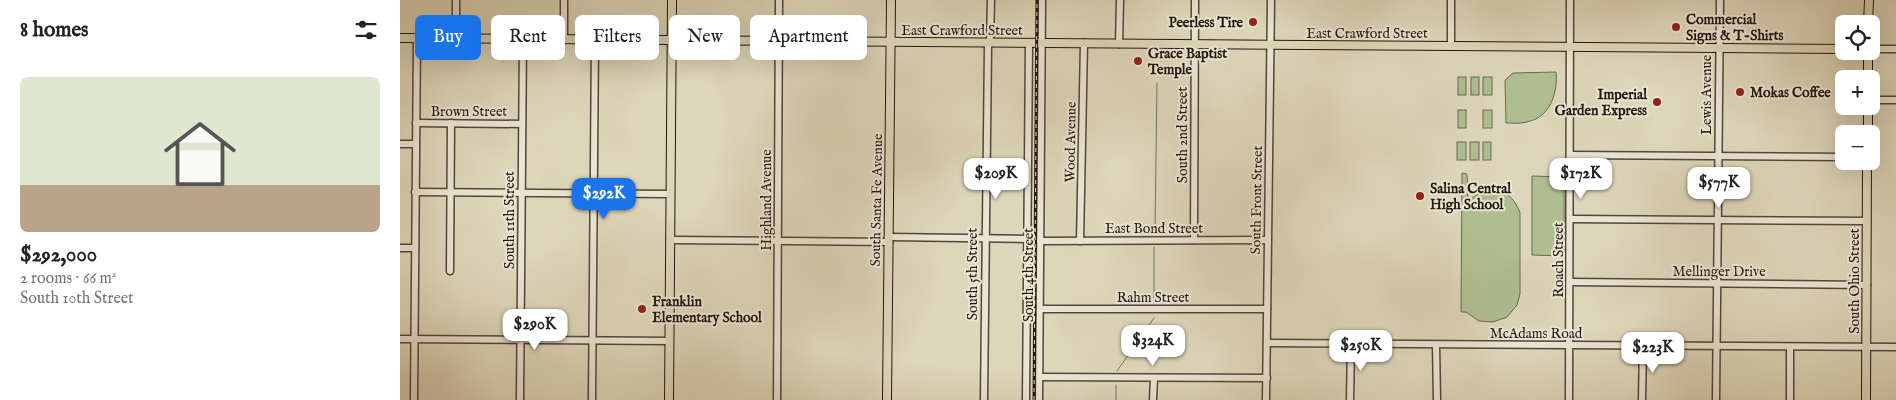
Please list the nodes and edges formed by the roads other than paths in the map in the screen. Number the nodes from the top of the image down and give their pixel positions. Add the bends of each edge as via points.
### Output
1 (456, 0) edge
2 (564, 0) edge
3 (672, 0) edge
4 (780, 0) edge
5 (891, 0) edge
6 (991, 0) edge
7 (1042, 0) edge
8 (1120, 0) edge
9 (1195, 0) edge
10 (1271, 0) edge
11 (1451, 0) edge
12 (1570, 0) edge
13 (1720, 0) edge
14 (1868, 0) edge
15 (456, 15) edge
16 (564, 15) edge
17 (672, 15) edge
18 (780, 15) edge
19 (1868, 15) edge
20 (400, 38) edge
21 (415, 38) edge
22 (867, 42) edge
23 (890, 42) junction
24 (990, 43) junction
25 (1030, 43) junction
26 (1042, 43) junction
27 (1084, 43) junction
28 (1119, 44) junction
29 (1195, 44) junction
30 (1270, 45) junction
31 (1451, 46) junction
32 (1571, 47) junction
33 (1718, 48) junction
34 (1835, 49) edge
35 (1880, 49) edge
36 (1896, 49) edge
37 (417, 60) edge
38 (523, 60) edge
39 (595, 60) edge
40 (671, 60) edge
41 (779, 60) edge
42 (1880, 100) edge
43 (1896, 100) edge
44 (416, 123) junction
45 (452, 123) junction
46 (522, 124) junction
47 (400, 144) edge
48 (416, 144) junction
49 (1571, 155) junction
50 (1719, 156) junction
51 (1835, 157) edge
52 (1867, 170) edge
53 (415, 192) junction
54 (451, 192) junction
55 (522, 193) junction
56 (594, 193) junction
57 (670, 194) junction
58 (1570, 220) junction
59 (1719, 220) junction
60 (1867, 221) junction
61 (985, 238) junction
62 (1028, 238) junction
63 (670, 240) junction
64 (889, 240) junction
65 (1194, 240) junction
66 (1267, 240) junction
67 (778, 241) junction
68 (1040, 241) junction
69 (1080, 241) junction
70 (400, 248) edge
71 (415, 248) junction
72 (450, 271) dead end
73 (1570, 282) junction
74 (1718, 283) junction
75 (1867, 284) junction
76 (1040, 309) junction
77 (1267, 309) junction
78 (400, 339) edge
79 (414, 339) junction
80 (521, 340) junction
81 (593, 341) junction
82 (669, 341) junction
83 (1267, 344) junction
84 (1351, 344) junction
85 (1436, 345) junction
86 (1570, 345) junction
87 (1643, 347) junction
88 (1717, 347) junction
89 (1790, 348) junction
90 (1866, 348) junction
91 (1896, 348) edge
92 (1039, 377) junction
93 (1154, 378) junction
94 (1266, 378) junction
95 (414, 400) edge
96 (520, 400) edge
97 (592, 400) edge
98 (669, 400) edge
99 (776, 400) edge
100 (887, 400) edge
101 (984, 400) edge
102 (1026, 400) edge
103 (1039, 400) edge
104 (1154, 400) edge
105 (1266, 400) edge
106 (1350, 400) edge
107 (1437, 400) edge
108 (1569, 400) edge
109 (1642, 400) edge
110 (1716, 400) edge
111 (1790, 400) edge
112 (1866, 400) edge

1 - 15 street
2 - 16 street
3 - 17 main road
4 - 18 street, Highland Avenue
5 - 23 main road, South Santa Fe Avenue
6 - 24 street, South 5th Street
7 - 26 street, South 4th Street
8 - 28 street
9 - 29 street, South 2nd Street
10 - 30 street, South Front Street
11 - 31 street
12 - 32 street, Roach Street
13 - 33 street, Lewis Avenue
14 - 19 main road
20 - 21 main road, East Crawford Street
22 - 23 main road, East Crawford Street
23 - 24 main road, East Crawford Street
23 - 64 main road, South Santa Fe Avenue
24 - 25 main road, East Crawford Street
24 - 61 street, South 5th Street
25 - 26 main road, East Crawford Street
25 - 62 street, South 4th Street
26 - 27 main road, East Crawford Street
26 - 68 street, South 4th Street
27 - 28 main road, East Crawford Street
27 - 69 street, Wood Avenue
28 - 29 main road, East Crawford Street
29 - 30 main road, East Crawford Street
29 - 65 street, South 2nd Street
30 - 31 main road, East Crawford Street
30 - 66 street, South Front Street
31 - 32 main road, East Crawford Street
32 - 33 main road, East Crawford Street
32 - 49 street, Roach Street
33 - 34 main road, East Crawford Street
33 - 50 street, Lewis Avenue
35 - 36 street
37 - 44 street
38 - 46 street, South 11th Street
39 - 56 street
40 - 57 main road
41 - 67 street, Highland Avenue
42 - 43 street
44 - 45 street, Brown Street
44 - 48 street
45 - 46 street, Brown Street
45 - 54 street
46 - 55 street, South 11th Street
47 - 48 street
48 - 53 street
49 - 50 street
49 - 58 street, Roach Street
50 - 51 street
50 - 59 street, Lewis Avenue
52 - 60 main road, South Ohio Street
53 - 54 street
53 - 71 street
54 - 55 street
54 - 72 street
55 - 56 street
55 - 80 street, South 11th Street
56 - 57 street
56 - 81 street
57 - 63 main road
58 - 59 street
58 - 73 street, Roach Street
59 - 60 street
59 - 74 street, Lewis Avenue
60 - 75 main road, South Ohio Street
61 - 62 street
61 - 64 street
61 - 101 street, South 5th Street
62 - 102 street, South 4th Street
63 - 67 street
63 - 82 main road
64 - 67 street
64 - 100 main road, South Santa Fe Avenue
65 - 66 street, East Bond Street
65 - 69 street, East Bond Street
66 - 77 street, South Front Street
67 - 99 street, Highland Avenue
68 - 69 street, East Bond Street
68 - 76 street, South 4th Street
70 - 71 street
71 - 79 street
73 - 74 street, Mellinger Drive
73 - 86 street, Roach Street
74 - 75 street, Mellinger Drive
74 - 88 street, Lewis Avenue
75 - 90 main road, South Ohio Street
76 - 77 street, Rahm Street
76 - 92 street, South 4th Street
77 - 83 street, South Front Street
78 - 79 street
79 - 80 street
79 - 95 street
80 - 81 street
80 - 96 street, South 11th Street
81 - 82 street
81 - 97 street
82 - 98 main road
83 - 84 street, McAdams Road
83 - 94 street, South Front Street
84 - 85 street, McAdams Road
84 - 106 street
85 - 86 street, McAdams Road
85 - 107 street
86 - 87 street, McAdams Road
86 - 108 street, Roach Street
87 - 88 street, McAdams Road
87 - 109 street
88 - 89 street, McAdams Road
88 - 110 street, Lewis Avenue
89 - 90 street, McAdams Road
89 - 111 street
90 - 91 street, McAdams Road
90 - 112 main road, South Ohio Street
92 - 93 street
92 - 103 street, South 4th Street
93 - 94 street
93 - 104 street
94 - 105 street, South Front Street

